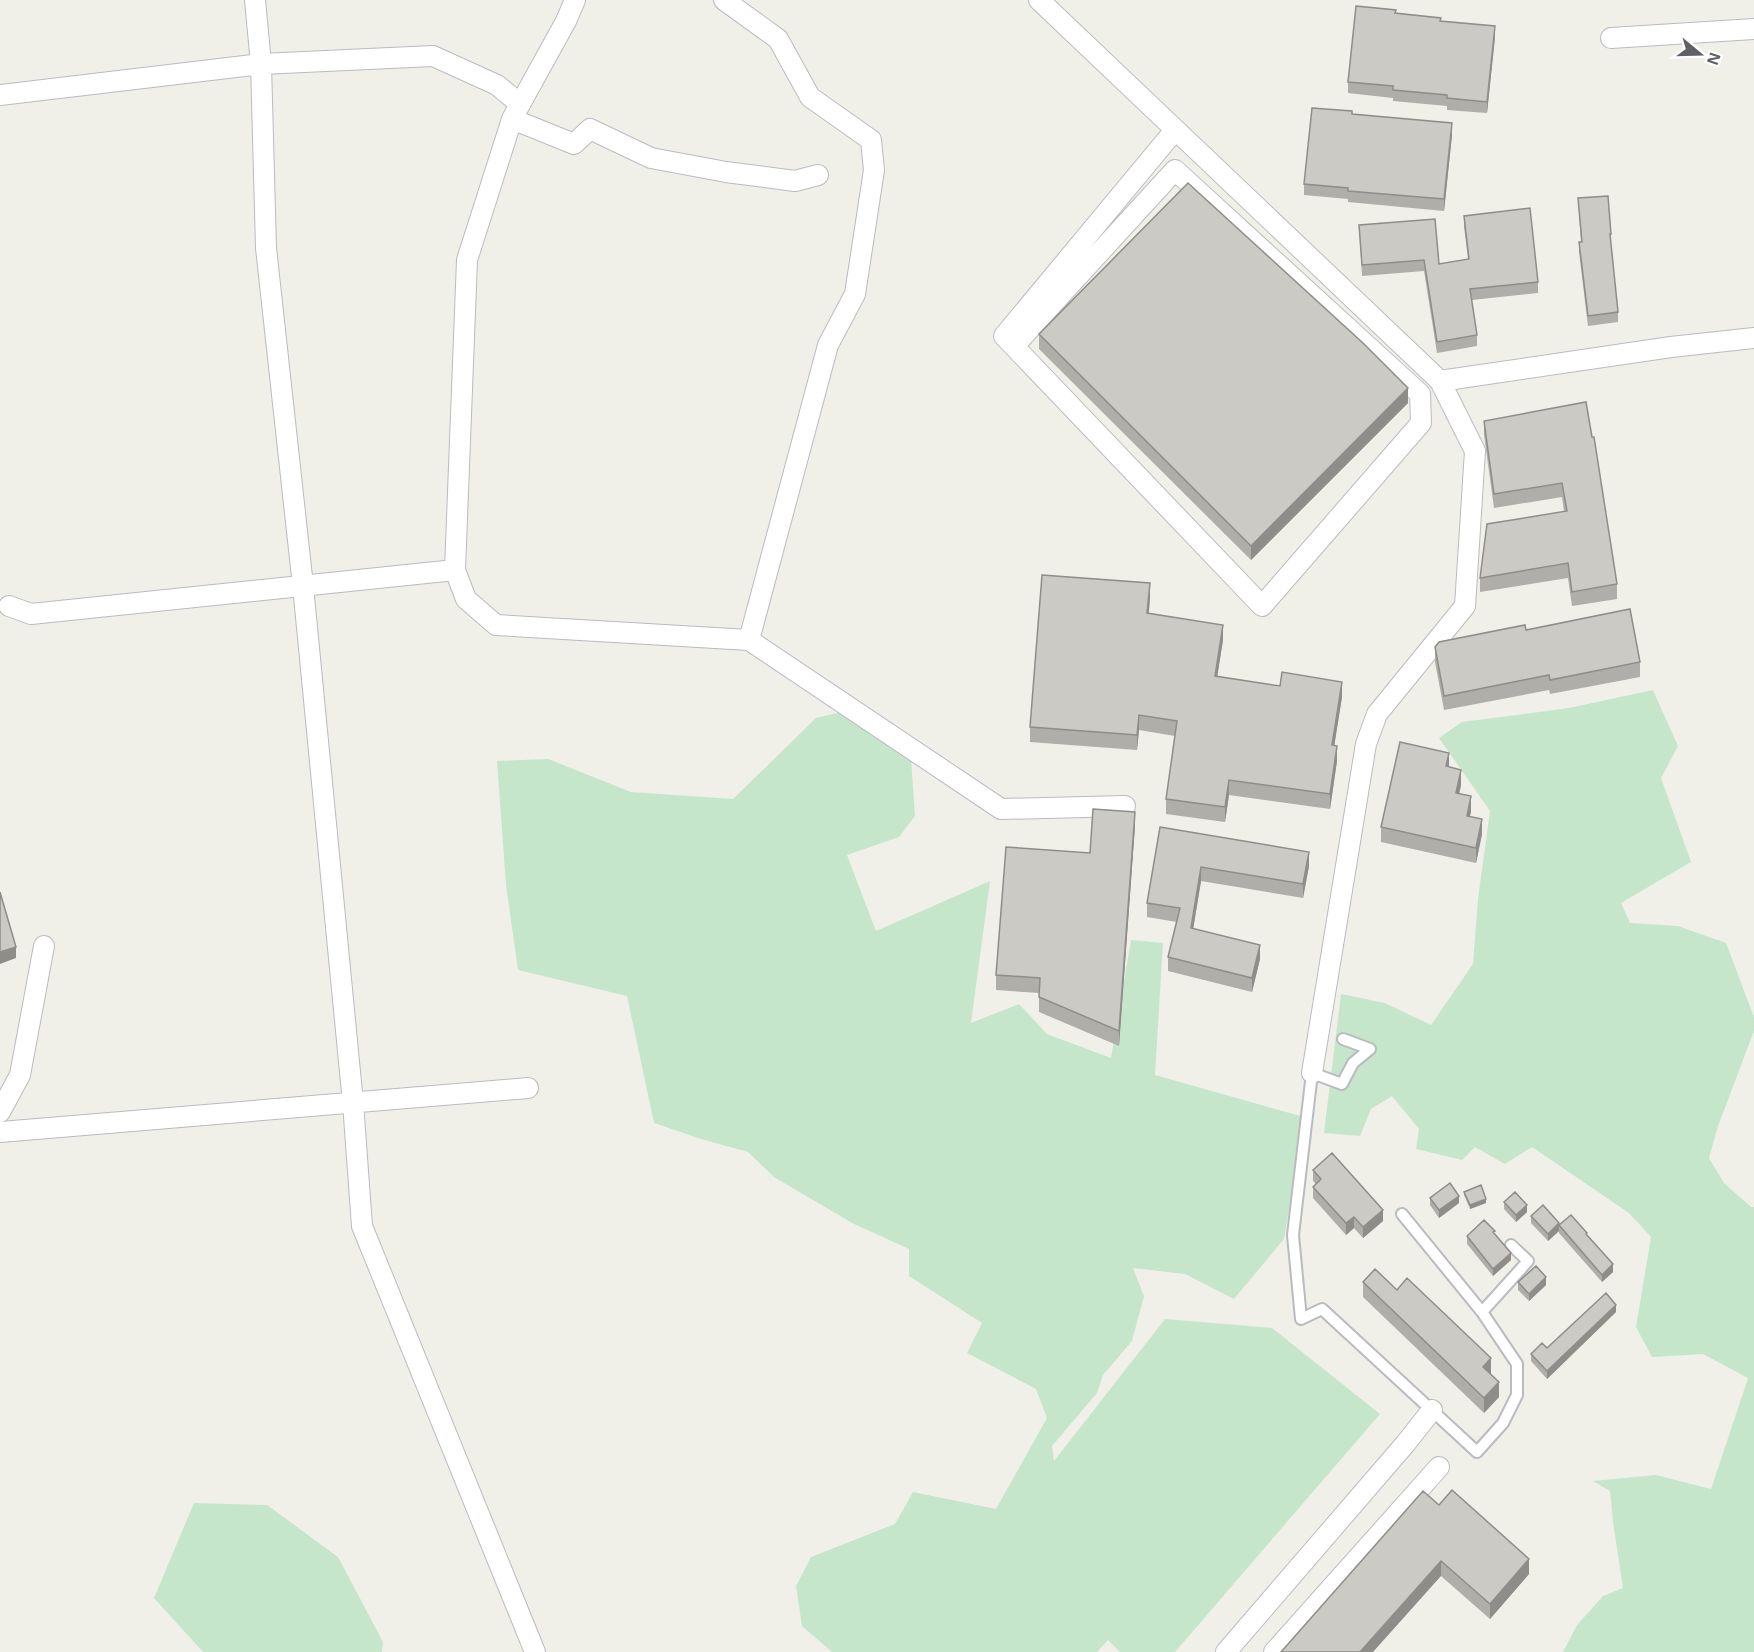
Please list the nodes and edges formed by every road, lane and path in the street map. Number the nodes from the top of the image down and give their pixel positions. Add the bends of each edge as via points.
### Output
1 (255, 0) edge
2 (575, 0) edge
3 (724, 0) edge
4 (1039, 0) edge
5 (1754, 29) edge
6 (1611, 38) dead end
7 (261, 64) junction
8 (0, 95) edge
9 (516, 111) junction
10 (1176, 130) junction
11 (818, 175) dead end
12 (1754, 338) edge
13 (1014, 346) junction
14 (1440, 381) junction
15 (454, 570) junction
16 (303, 586) junction
17 (9, 606) dead end
18 (749, 640) junction
19 (1125, 806) dead end
20 (44, 946) dead end
21 (1343, 1040) dead end
22 (1312, 1073) junction
23 (528, 1088) dead end
24 (353, 1103) junction
25 (0, 1112) edge
26 (0, 1132) edge
27 (1402, 1214) dead end
28 (1511, 1245) dead end
29 (1482, 1312) junction
30 (1432, 1410) junction
31 (1439, 1467) dead end
32 (535, 1652) edge
33 (1226, 1652) edge
34 (1274, 1652) edge

1 - 7 street
2 - 9 street
3 - 18 street via 778,39 810,97 871,140 874,170 855,294 828,345
4 - 10 street
5 - 6 street
7 - 8 street
7 - 9 street via 433,56 497,85
7 - 16 street via 266,248
9 - 11 street via 574,144 590,129 651,158 795,181
9 - 15 street via 467,260
10 - 13 street via 1004,336
10 - 14 street
12 - 14 street
13 - 13 street via 1262,606 1422,423 1420,394 1175,170
14 - 22 street via 1475,451 1465,606 1377,714 1366,744
15 - 16 street
15 - 18 street via 466,599 496,625
16 - 17 street via 31,614
16 - 24 street
18 - 19 street via 1000,809
20 - 25 street via 20,1075
21 - 22 lane via 1370,1049 1353,1063 1342,1084
22 - 30 lane via 1293,1235 1301,1319 1322,1309
23 - 24 street
24 - 26 street
24 - 32 street via 362,1226
27 - 29 lane
28 - 29 lane via 1528,1261
29 - 30 lane via 1517,1364 1517,1395 1503,1423 1477,1452
30 - 33 street
31 - 34 street

